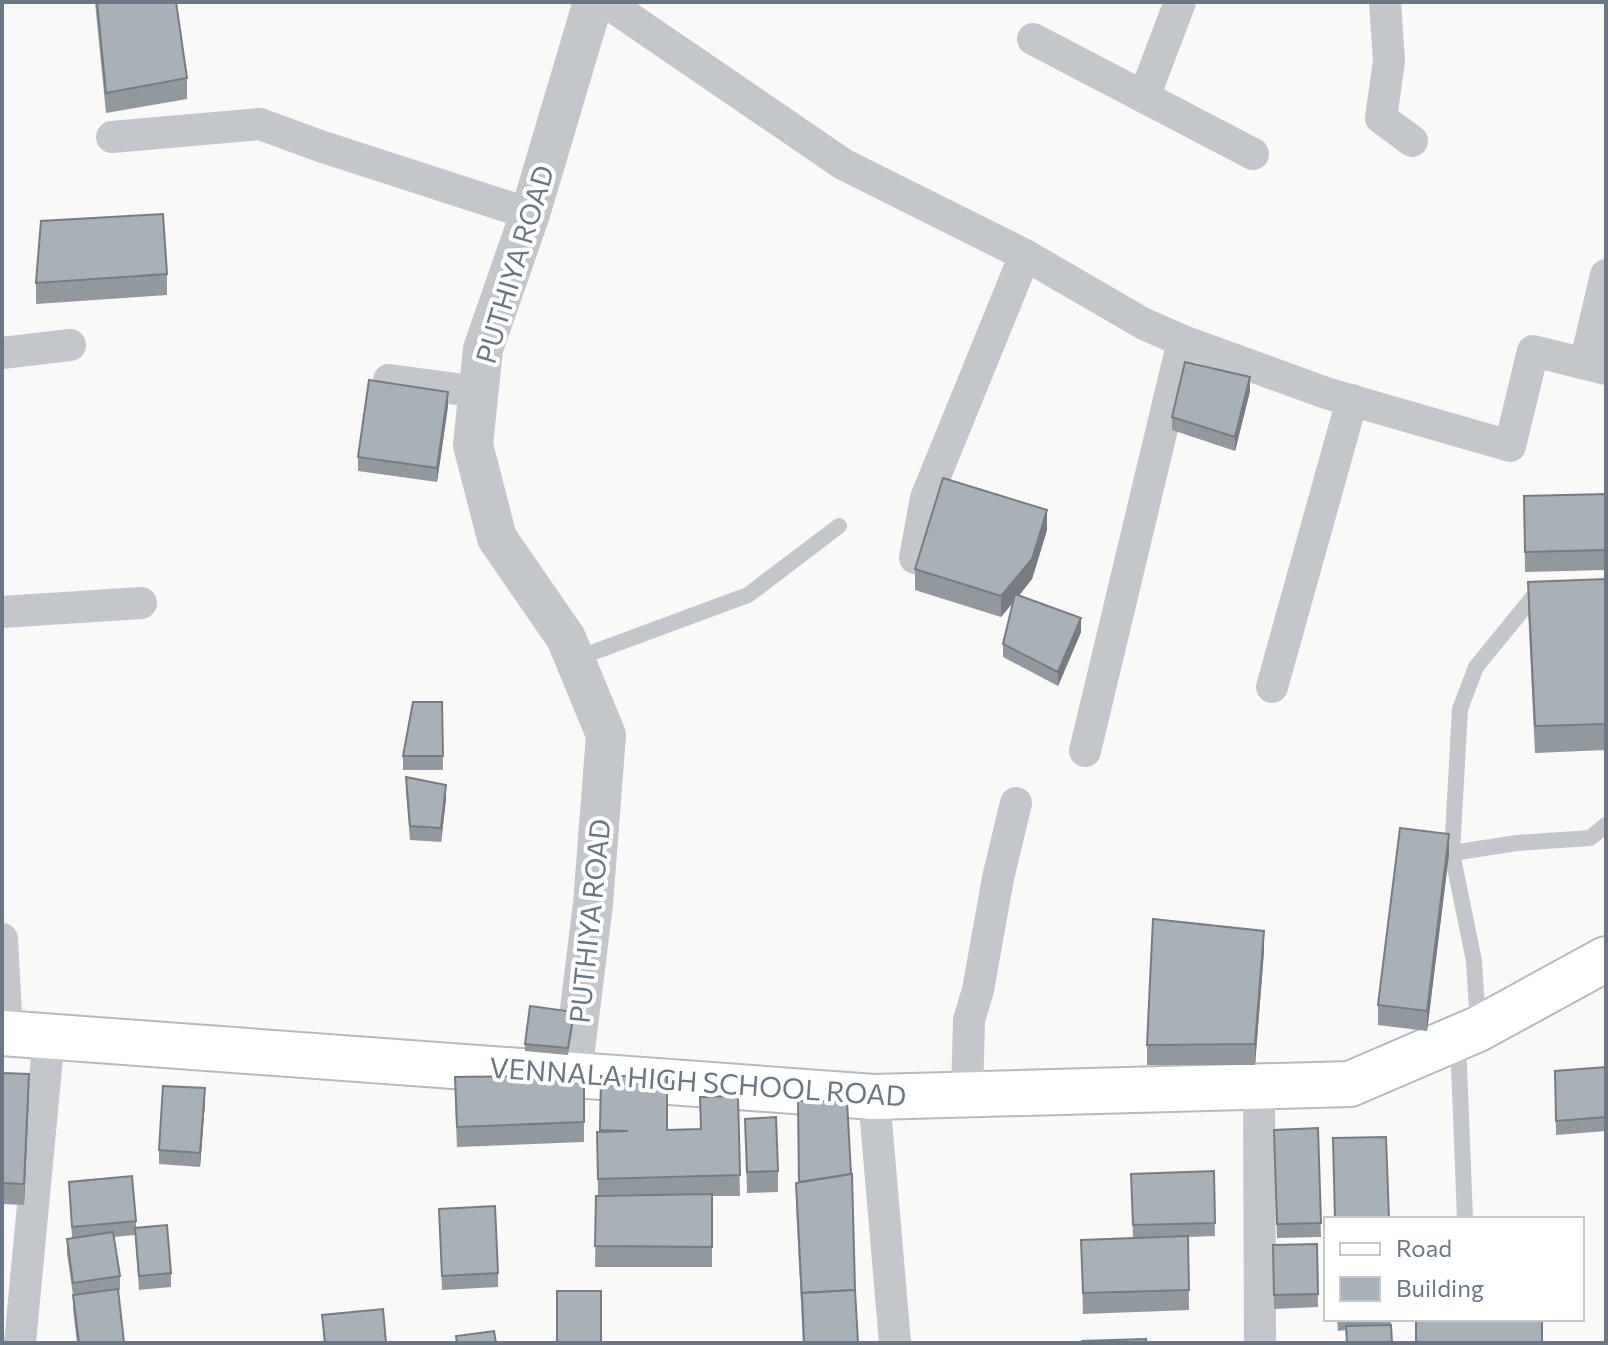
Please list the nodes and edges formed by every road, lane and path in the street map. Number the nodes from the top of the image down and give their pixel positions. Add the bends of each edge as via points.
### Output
1 (593, 2) edge
2 (606, 2) edge
3 (1180, 2) edge
4 (1385, 2) edge
5 (1033, 39) dead end
6 (1144, 97) junction
7 (112, 137) dead end
8 (1412, 141) dead end
9 (1253, 154) dead end
10 (530, 214) junction
11 (1025, 255) junction
12 (1606, 275) edge
13 (1183, 341) junction
14 (70, 345) dead end
15 (2, 353) edge
16 (1595, 366) edge
17 (389, 380) edge
18 (479, 392) junction
19 (1352, 400) junction
20 (839, 526) dead end
21 (915, 558) edge
22 (1565, 589) edge
23 (141, 603) dead end
24 (2, 612) edge
25 (575, 659) junction
26 (1272, 687) dead end
27 (1085, 751) dead end
28 (1016, 803) dead end
29 (1606, 825) edge
30 (1452, 853) junction
31 (2, 939) edge
32 (1606, 959) edge
33 (19, 1034) edge
34 (1468, 1034) junction
35 (572, 1074) junction
36 (1259, 1086) junction
37 (967, 1095) junction
38 (874, 1097) junction
39 (1465, 1217) edge
40 (20, 1343) edge
41 (895, 1343) edge
42 (1260, 1343) edge

1 - 10 street, PUTHIYA ROAD
2 - 11 street via 843,164
3 - 6 street
4 - 8 street via 1389,61 1381,118
5 - 6 street
6 - 9 street
7 - 10 street via 260,124
10 - 18 street, PUTHIYA ROAD via 483,349
11 - 13 street
11 - 21 street via 926,498
12 - 16 street
13 - 19 street
13 - 27 street
14 - 15 street
16 - 19 street via 1533,351 1510,446
17 - 18 street
18 - 25 street, PUTHIYA ROAD via 473,445 497,538
19 - 26 street
20 - 25 lane via 748,595
22 - 30 lane via 1538,591 1476,667 1460,709
23 - 24 street
25 - 35 street, PUTHIYA ROAD via 606,735
28 - 37 street via 969,1020
29 - 30 lane via 1590,838
30 - 34 lane via 1474,961
31 - 33 street
32 - 34 main road, VENNALA HIGH SCHOOL ROAD
33 - 35 main road, VENNALA HIGH SCHOOL ROAD
33 - 40 street
34 - 36 main road, VENNALA HIGH SCHOOL ROAD via 1350,1084
34 - 39 lane
35 - 38 main road, VENNALA HIGH SCHOOL ROAD
36 - 37 main road, VENNALA HIGH SCHOOL ROAD
36 - 42 street
37 - 38 main road, VENNALA HIGH SCHOOL ROAD
38 - 41 street

